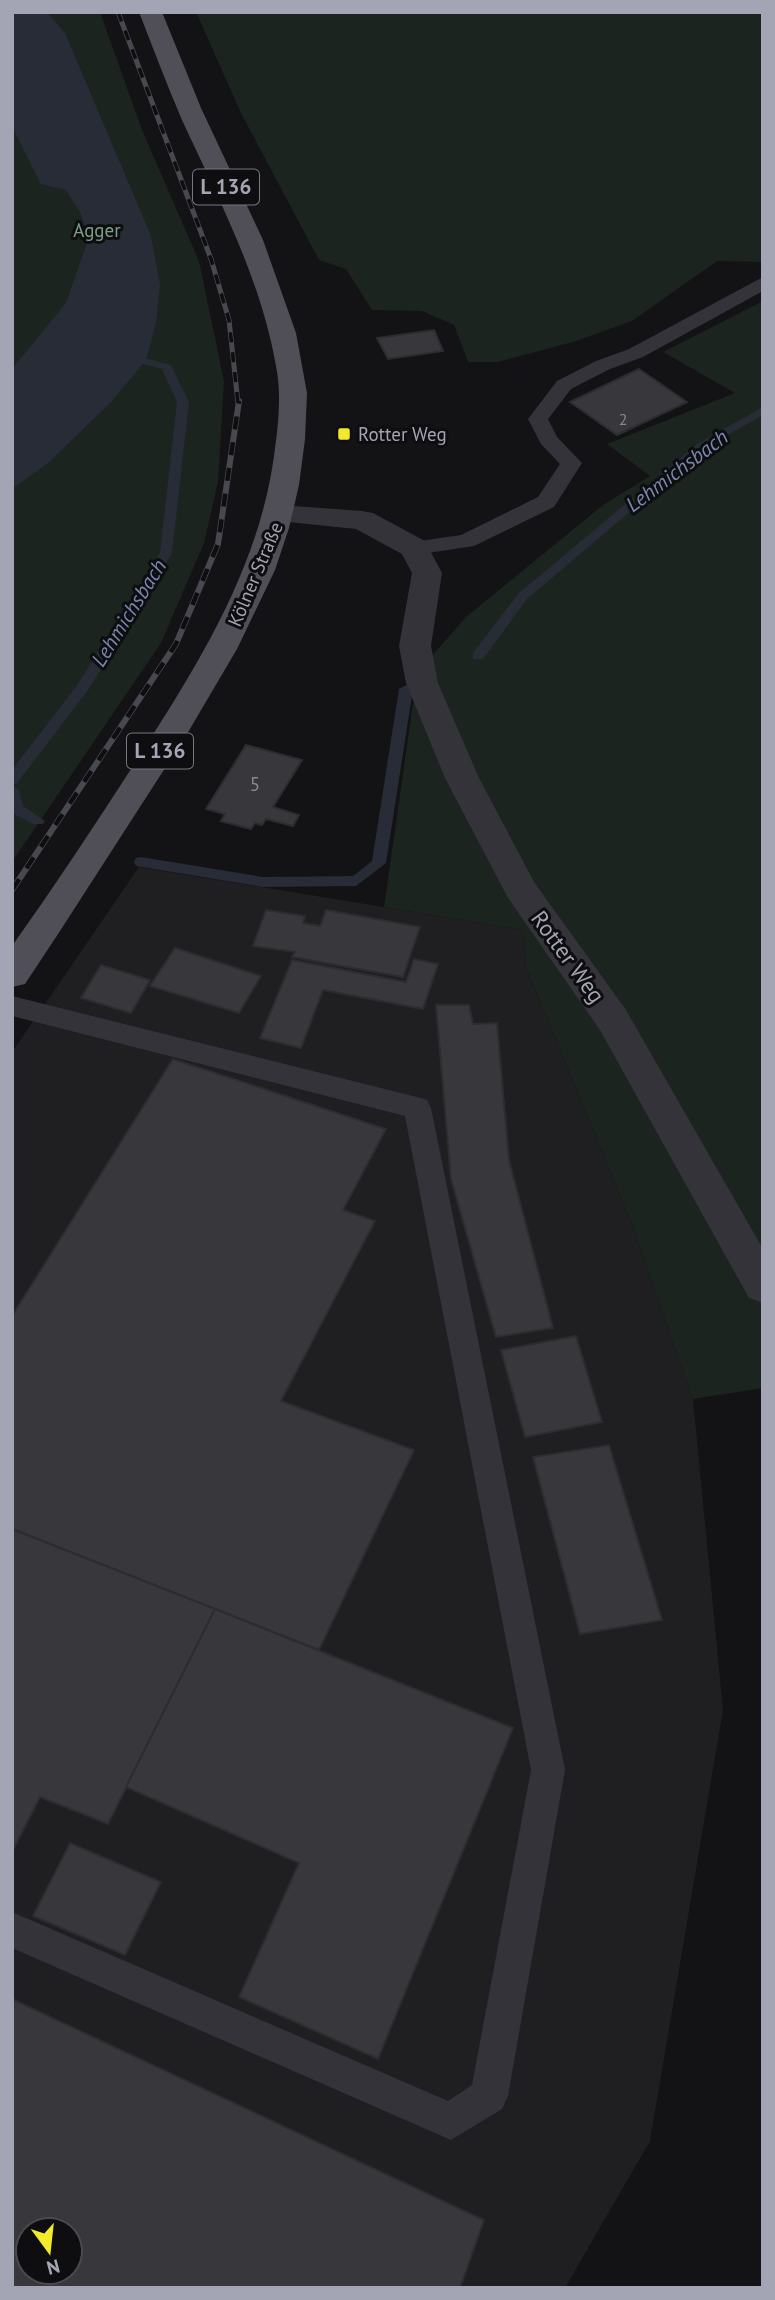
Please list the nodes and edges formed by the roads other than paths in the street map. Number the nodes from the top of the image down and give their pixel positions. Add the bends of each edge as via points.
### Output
1 (150, 12) edge
2 (763, 283) edge
3 (280, 514) junction
4 (414, 548) junction
5 (12, 974) edge
6 (12, 1006) edge
7 (763, 1286) edge
8 (12, 1930) edge

1 - 3 main road, Kölner Straße / L 136 via 261,261 285,343 294,404
2 - 4 lane via 636,353 564,385 538,419 548,440 571,463 546,502 466,541
3 - 4 street via 362,520
3 - 5 main road, Kölner Straße / L 136 via 260,572 221,654 107,836
4 - 7 street, Rotter Weg via 427,573 415,646 422,683 463,778 520,889 613,1020
6 - 8 lane via 417,1108 548,1770 489,2096 451,2121

